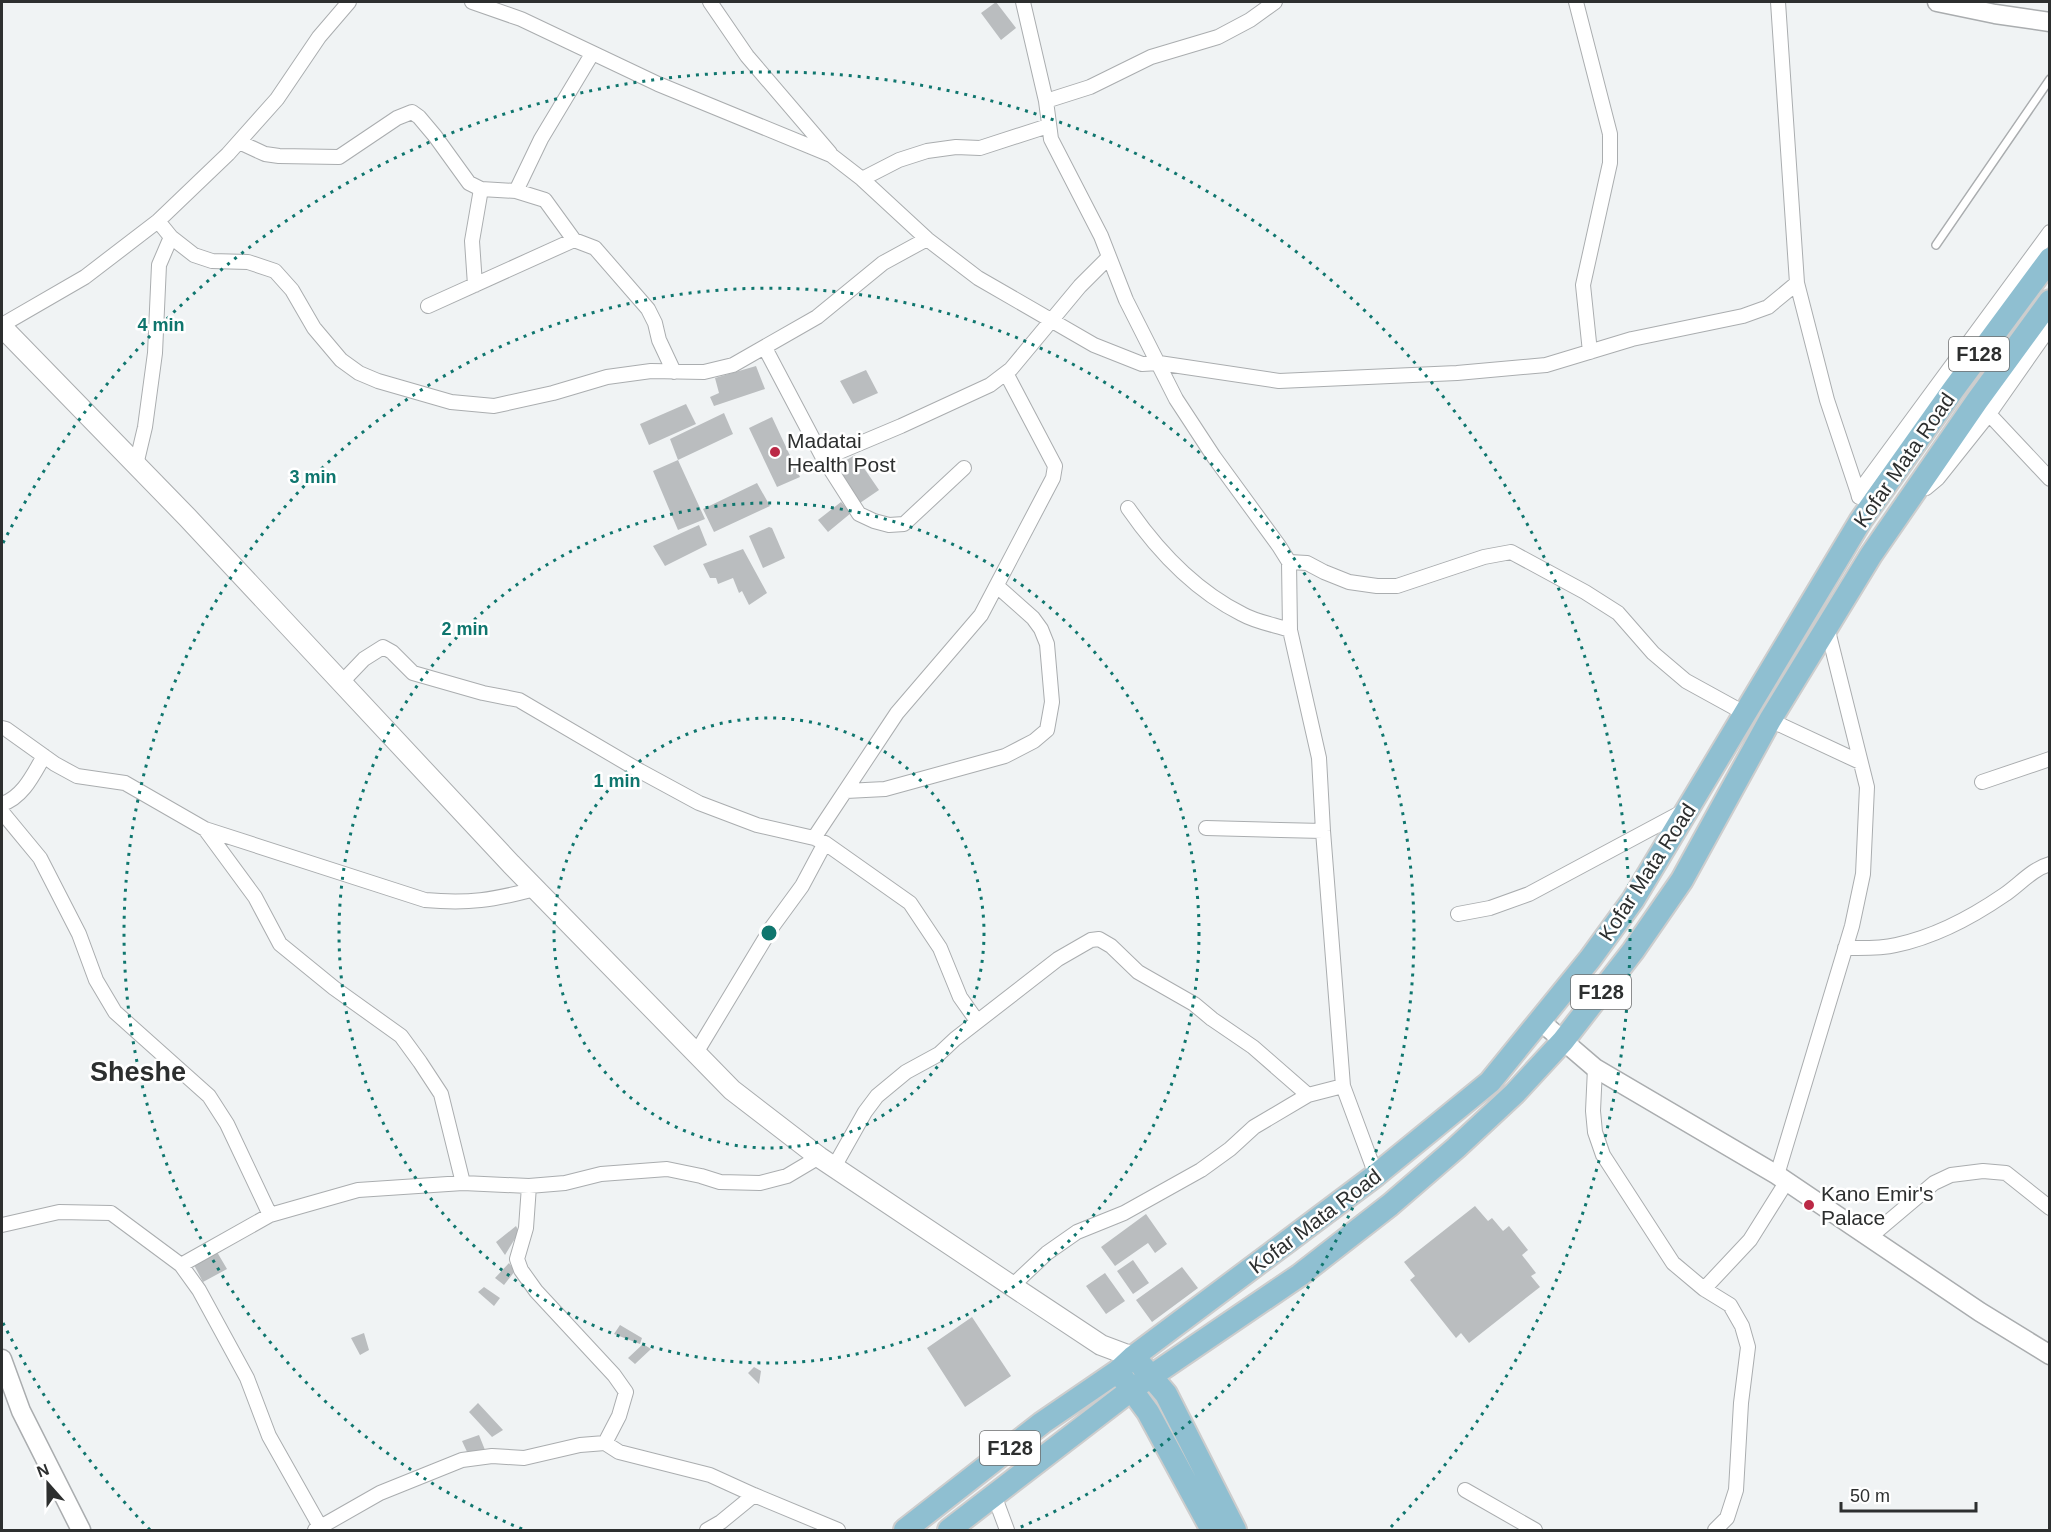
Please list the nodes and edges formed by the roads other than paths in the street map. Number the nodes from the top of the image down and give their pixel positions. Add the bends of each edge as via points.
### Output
1 (349, 2) edge
2 (472, 2) edge
3 (710, 2) edge
4 (1023, 2) edge
5 (1275, 2) edge
6 (1576, 2) edge
7 (1778, 2) edge
8 (1937, 2) edge
9 (2049, 22) edge
10 (592, 54) junction
11 (2049, 79) edge
12 (1046, 101) junction
13 (1048, 126) junction
14 (239, 142) junction
15 (831, 155) junction
16 (862, 179) junction
17 (481, 189) junction
18 (516, 191) junction
19 (158, 221) junction
20 (2049, 232) edge
21 (171, 237) junction
22 (927, 239) junction
23 (574, 240) junction
24 (1936, 245) dead end
25 (1108, 258) junction
26 (2049, 259) edge
27 (1797, 283) junction
28 (475, 285) junction
29 (2049, 301) edge
30 (428, 306) dead end
31 (1050, 321) junction
32 (2, 326) edge
33 (2049, 327) edge
34 (765, 348) junction
35 (1590, 352) junction
36 (1159, 363) junction
37 (674, 372) junction
38 (1006, 373) junction
39 (1989, 414) junction
40 (825, 458) junction
41 (136, 465) junction
42 (964, 468) dead end
43 (2049, 479) edge
44 (1858, 493) junction
45 (1128, 508) dead end
46 (1904, 508) junction
47 (1865, 515) junction
48 (1289, 562) junction
49 (997, 586) junction
50 (1827, 627) junction
51 (1290, 630) junction
52 (342, 682) junction
53 (1746, 714) junction
54 (1770, 720) junction
55 (2, 728) edge
56 (44, 756) junction
57 (2049, 759) edge
58 (1860, 762) junction
59 (1982, 782) dead end
60 (846, 791) junction
61 (2, 804) edge
62 (1689, 808) junction
63 (2, 812) edge
64 (1206, 828) dead end
65 (205, 829) junction
66 (1323, 831) junction
67 (819, 841) junction
68 (2049, 864) edge
69 (536, 889) junction
70 (1458, 914) dead end
71 (1845, 948) junction
72 (1539, 1020) junction
73 (977, 1022) junction
74 (1563, 1041) junction
75 (696, 1053) junction
76 (1595, 1068) junction
77 (1343, 1086) junction
78 (1308, 1095) junction
79 (826, 1162) junction
80 (1376, 1175) junction
81 (1782, 1178) junction
82 (463, 1183) junction
83 (529, 1186) junction
84 (2049, 1208) edge
85 (270, 1215) junction
86 (2, 1225) edge
87 (1870, 1237) junction
88 (181, 1265) junction
89 (1012, 1286) junction
90 (1704, 1289) junction
91 (2049, 1355) edge
92 (2, 1360) edge
93 (1126, 1364) junction
94 (1152, 1376) junction
95 (1131, 1390) junction
96 (604, 1443) junction
97 (1465, 1490) dead end
98 (753, 1495) junction
99 (994, 1495) junction
100 (319, 1529) edge
101 (81, 1530) edge
102 (707, 1530) edge
103 (838, 1530) edge
104 (905, 1530) edge
105 (950, 1530) edge
106 (1006, 1530) edge
107 (1212, 1530) edge
108 (1235, 1530) edge
109 (1535, 1530) edge
110 (1715, 1530) edge

1 - 14 street via 319,37 277,99
2 - 10 street via 521,19
3 - 15 street via 747,56
4 - 12 street
5 - 12 street via 1218,37 1152,57 1090,87
6 - 35 street via 1610,134 1610,163 1583,285
7 - 27 street
8 - 9 street
10 - 15 street
10 - 18 street via 541,139
11 - 24 lane
12 - 13 street
13 - 16 street via 980,148 927,151
13 - 25 street
14 - 17 street via 265,154 339,157 412,112 469,183
14 - 19 street
15 - 16 street
16 - 22 street
17 - 18 street
17 - 28 street via 472,241
18 - 23 street via 545,200
19 - 21 street
19 - 32 street via 86,277
20 - 44 street
21 - 37 street via 194,255 212,261 248,262 274,271 341,360 378,381 451,402 494,406 607,377
21 - 41 street via 159,265 155,353
22 - 31 street via 978,278
22 - 34 street via 883,263 818,317
23 - 28 street
23 - 37 street via 595,248 648,309
25 - 31 street
25 - 36 street
26 - 47 main road, Kofar Mata Road / F128
27 - 35 street via 1768,307 1743,316 1632,339
27 - 44 street via 1827,400
28 - 30 street
29 - 46 main road, Kofar Mata Road / F128
31 - 36 street via 1094,345 1142,364
31 - 38 street
32 - 41 main road
33 - 39 street
34 - 37 street via 733,365 704,372
34 - 40 street
35 - 36 street via 1546,365 1279,381
36 - 48 street via 1176,399
38 - 40 street via 990,385
38 - 49 street via 1055,472
39 - 43 street
39 - 46 street via 1938,477
40 - 42 street via 859,513 889,525 903,524
41 - 52 main road
44 - 47 street
45 - 51 street via 1174,564 1211,595 1243,615
46 - 50 main road, Kofar Mata Road / F128
47 - 53 main road, Kofar Mata Road / F128
48 - 51 street
48 - 53 street via 1307,563 1349,582 1397,586 1511,552 1618,613 1653,653 1686,681
49 - 60 street via 981,615 897,713
49 - 60 street via 1033,618 1047,644 1052,702 1047,730 1005,756 885,789
50 - 54 main road, Kofar Mata Road / F128
50 - 58 street
51 - 66 street via 1319,758
52 - 67 street via 364,659 383,647 413,673 519,700 699,803 757,825
52 - 69 main road
53 - 62 main road, Kofar Mata Road / F128
54 - 58 street
54 - 74 main road, Kofar Mata Road / F128 via 1682,880
55 - 56 street
56 - 61 street via 21,792
56 - 65 street via 77,776 125,783
57 - 59 street
58 - 71 street via 1867,787 1863,874
60 - 67 street
62 - 70 street via 1528,894 1490,908
62 - 72 main road, Kofar Mata Road / F128 via 1633,900
63 - 85 street via 40,858 79,934 96,980 115,1011 209,1096 227,1124
64 - 66 street
65 - 69 street via 425,900 490,900
65 - 82 street via 255,897 280,944 401,1036 420,1062 441,1094
66 - 77 street
67 - 73 street via 910,903 940,948 960,997
67 - 75 street via 802,886 772,927
68 - 71 street via 1946,929 1896,945
69 - 75 main road
71 - 81 street
72 - 74 street
72 - 80 main road, Kofar Mata Road / F128 via 1490,1082
73 - 78 street via 1058,959 1099,939 1138,972 1194,1004 1253,1047
73 - 79 street via 939,1054 906,1072 877,1096
74 - 76 street
74 - 94 main road, Kofar Mata Road / F128 via 1515,1093 1390,1205 1300,1275
75 - 79 main road via 732,1090
76 - 81 street
76 - 90 street via 1593,1111 1603,1155 1673,1263
77 - 78 street
77 - 80 street
78 - 89 street via 1254,1127 1201,1170 1124,1213 1077,1232 1047,1253
79 - 83 street via 760,1183 720,1182 667,1169 601,1174
79 - 89 main road
80 - 93 main road, Kofar Mata Road / F128
81 - 87 street
81 - 90 street via 1750,1240
82 - 83 street
82 - 85 street via 358,1190
83 - 96 street via 526,1228 517,1259 521,1270 626,1392 619,1416
84 - 87 street via 2006,1173 1951,1175 1934,1183
85 - 88 street
86 - 88 street via 59,1212 111,1213
87 - 91 street
88 - 100 street via 247,1378 269,1436
89 - 93 main road
90 - 110 street via 1730,1305 1748,1347 1736,1490 1727,1518
92 - 101 street via 21,1411
93 - 94 main road
93 - 95 main road
93 - 104 main road, F128 via 1042,1423
94 - 95 main road, Kofar Mata Road / F128
94 - 108 main road via 1166,1394
95 - 99 main road, F128
95 - 107 main road via 1148,1412
96 - 98 street via 619,1452 710,1474
96 - 100 street via 524,1458 492,1456 462,1460 380,1494
97 - 109 street
98 - 102 street
98 - 103 street
99 - 105 main road, F128
99 - 106 street

